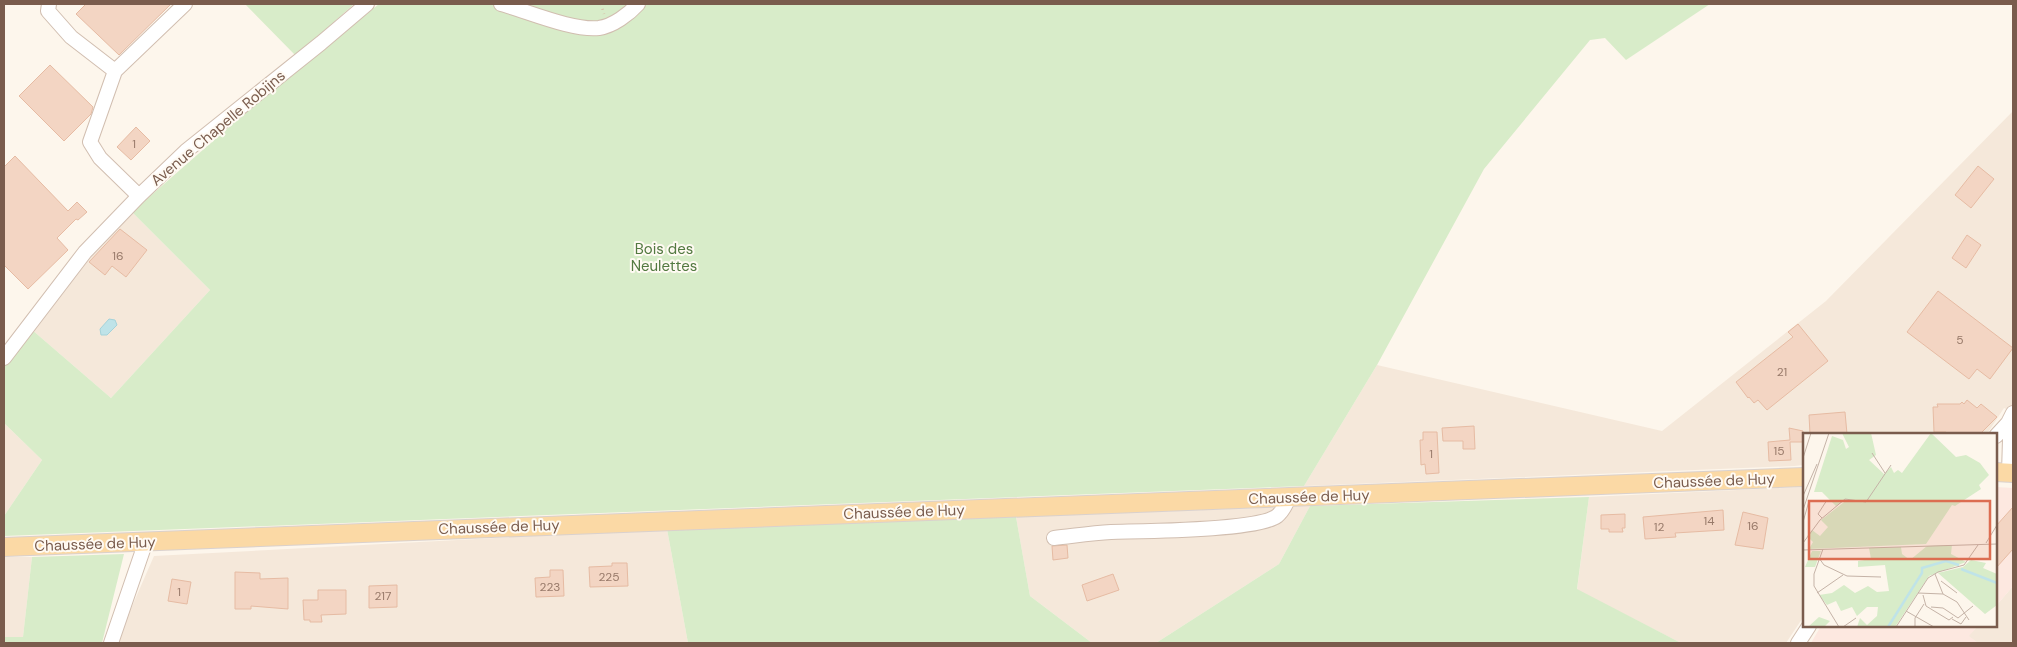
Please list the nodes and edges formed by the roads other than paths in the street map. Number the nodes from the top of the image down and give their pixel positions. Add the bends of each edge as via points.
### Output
1 (49, 4) edge
2 (185, 4) edge
3 (367, 4) edge
4 (501, 4) edge
5 (638, 4) edge
6 (115, 71) junction
7 (139, 196) junction
8 (4, 358) edge
9 (2011, 418) edge
10 (1997, 435) edge
11 (2006, 473) edge
12 (1803, 477) edge
13 (1289, 497) junction
14 (1054, 538) dead end
15 (146, 541) junction
16 (4, 547) edge
17 (1809, 627) edge
18 (112, 643) edge
19 (1798, 643) edge

1 - 6 street via 48,12 71,37
2 - 6 street
3 - 7 street, Avenue Chapelle Robijns via 186,151
4 - 5 street via 583,27 610,24
6 - 7 street via 90,142 100,158
7 - 8 street, Avenue Chapelle Robijns via 86,252
9 - 10 street
9 - 11 street
12 - 13 main road, Chaussée de Huy
13 - 14 street via 1277,516 1265,522
13 - 15 main road, Chaussée de Huy
15 - 16 main road, Chaussée de Huy
15 - 18 street
17 - 19 street

